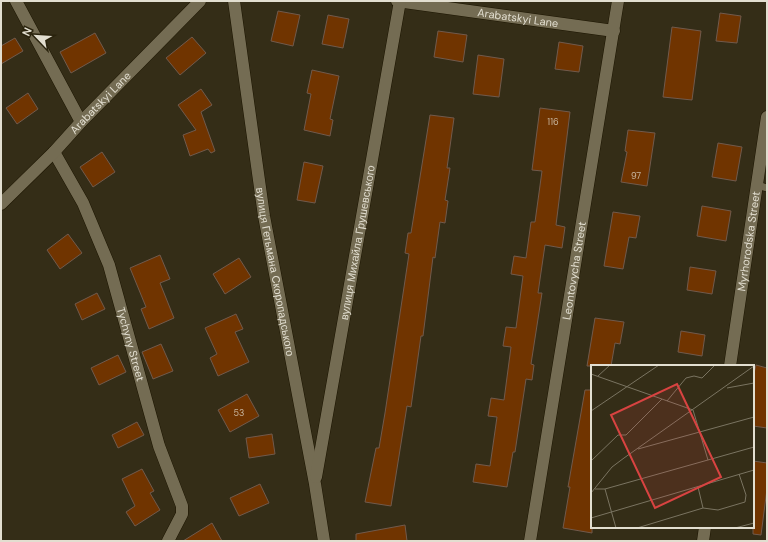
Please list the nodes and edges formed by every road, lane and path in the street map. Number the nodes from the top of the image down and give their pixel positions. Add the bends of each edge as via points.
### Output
1 (16, 1) edge
2 (200, 1) edge
3 (234, 1) edge
4 (399, 1) edge
5 (618, 1) edge
6 (614, 31) junction
7 (767, 117) edge
8 (81, 122) junction
9 (54, 152) junction
10 (762, 187) edge
11 (1, 204) edge
12 (730, 365) edge
13 (315, 484) junction
14 (705, 528) edge
15 (168, 541) edge
16 (324, 541) edge
17 (530, 541) edge
18 (703, 541) edge

1 - 8 street
2 - 8 street, Arabatskyi Lane
3 - 13 street, вулиця Гетьмана Скоропадського via 264,216
4 - 6 street, Arabatskyi Lane
4 - 13 street, вулиця Михайла Грушевського
5 - 6 street, Leontovycha Street
6 - 17 street, Leontovycha Street
7 - 10 street, Myrhorodska Street
8 - 9 street, Arabatskyi Lane
9 - 11 street, Arabatskyi Lane
9 - 15 street, Tychyny Street via 83,203 109,265 159,446 182,506 182,514
10 - 12 street, Myrhorodska Street
13 - 16 street, вулиця Гетьмана Скоропадського
14 - 18 street

